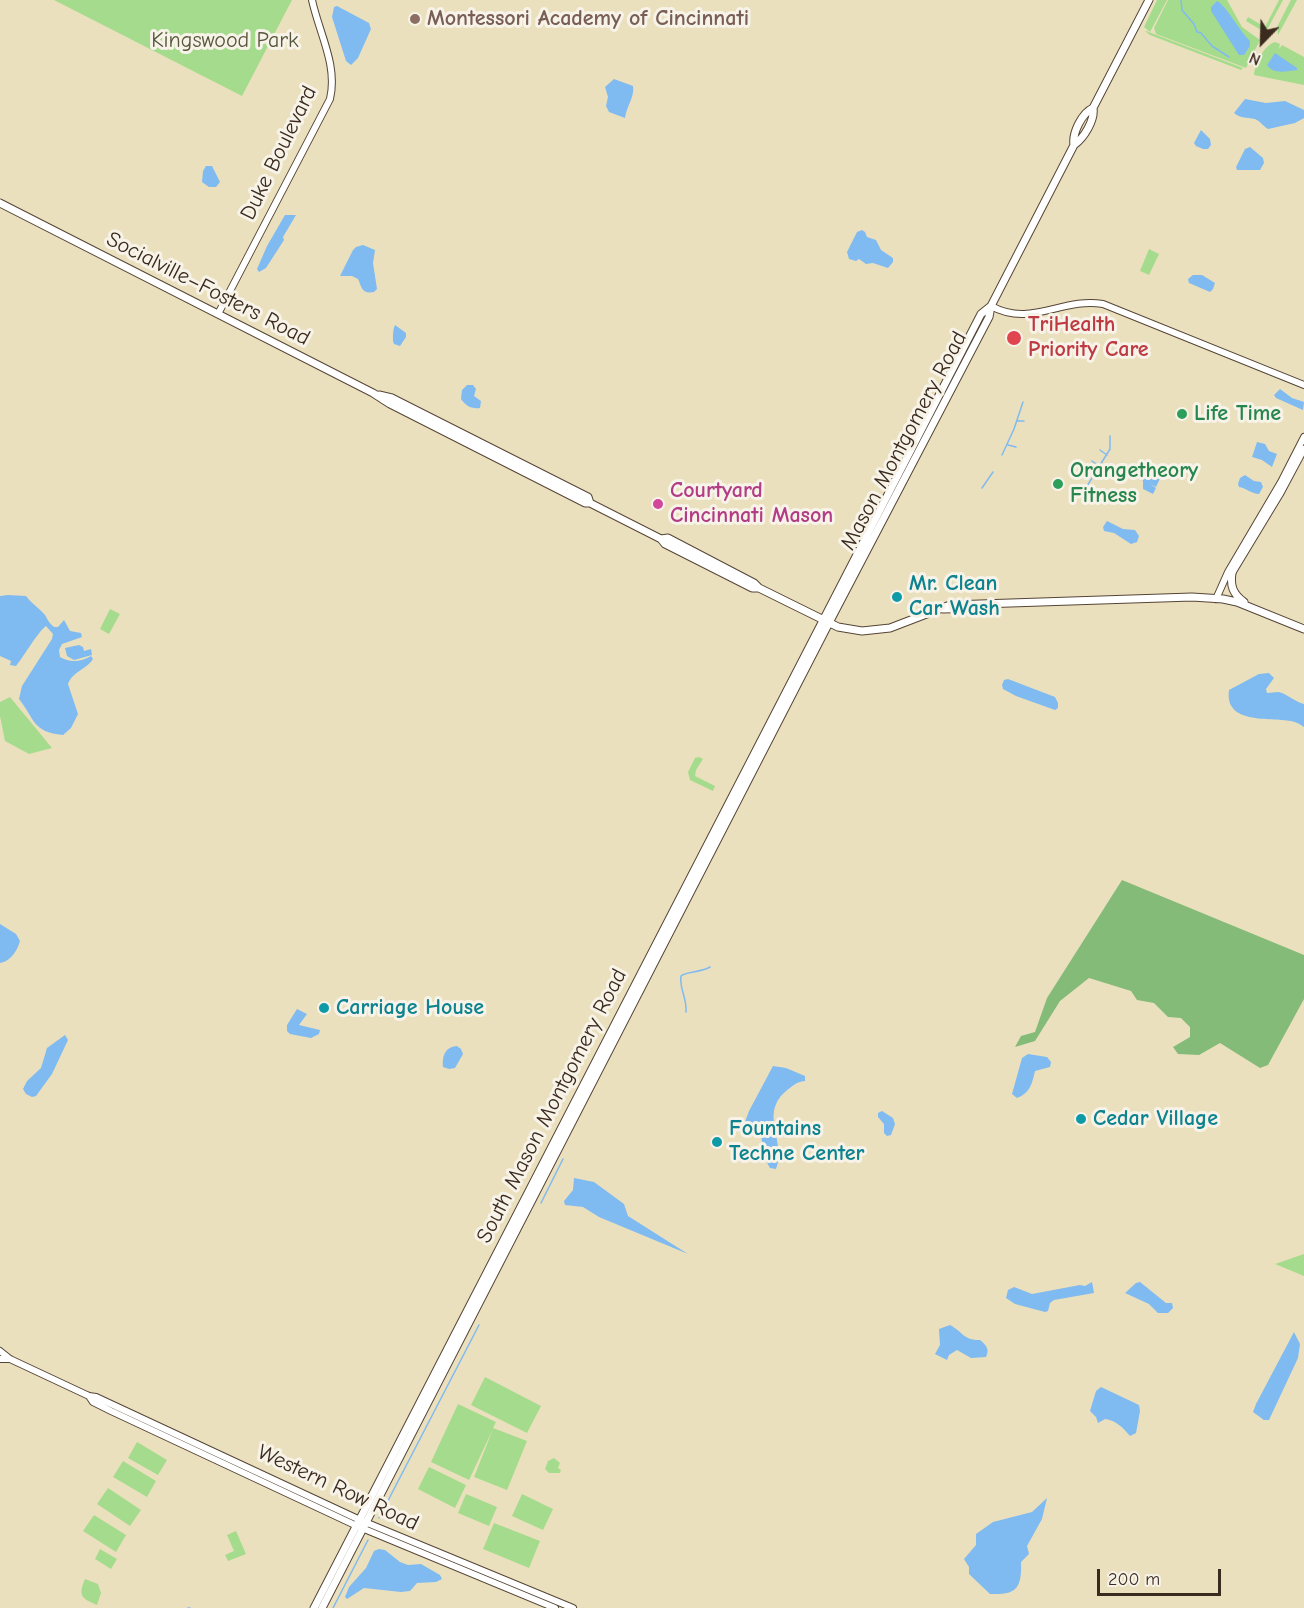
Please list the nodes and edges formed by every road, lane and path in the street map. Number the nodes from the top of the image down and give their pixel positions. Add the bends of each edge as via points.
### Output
1 (312, 0) edge
2 (1149, 0) edge
3 (0, 203) edge
4 (991, 306) junction
5 (218, 314) junction
6 (1304, 385) edge
7 (1304, 437) edge
8 (1304, 449) edge
9 (1232, 573) junction
10 (1216, 599) junction
11 (1253, 608) junction
12 (826, 622) junction
13 (1304, 631) edge
14 (0, 1351) edge
15 (0, 1359) edge
16 (10, 1359) junction
17 (362, 1524) junction
18 (314, 1608) edge
19 (322, 1608) edge
20 (555, 1608) edge
21 (573, 1608) edge

1 - 5 street, Duke Boulevard via 331,65 330,99
2 - 4 main road, Mason Montgomery Road via 1081,141 1074,145
3 - 5 main road, Socialville–Fosters Road
4 - 6 street via 1011,314 1033,315 1073,303 1103,304
4 - 12 main road, Mason Montgomery Road via 989,317
4 - 12 main road, Mason Montgomery Road via 981,314
5 - 12 main road, Socialville–Fosters Road via 585,503 668,538
7 - 10 street
8 - 9 street
9 - 10 street
9 - 11 main road via 1234,593
10 - 11 main road, Socialville–Fosters Road
10 - 12 main road, Socialville–Fosters Road via 960,604 876,631 853,631
10 - 13 main road, Socialville–Fosters Road
11 - 13 main road, Socialville–Fosters Road
12 - 17 main road, South Mason Montgomery Road
14 - 16 street, Western Row Road
15 - 16 street, Western Row Road
16 - 17 street, Western Row Road
17 - 18 main road, South Mason Montgomery Road
17 - 19 main road, South Mason Montgomery Road
17 - 20 street, Western Row Road
17 - 21 street, Western Row Road

